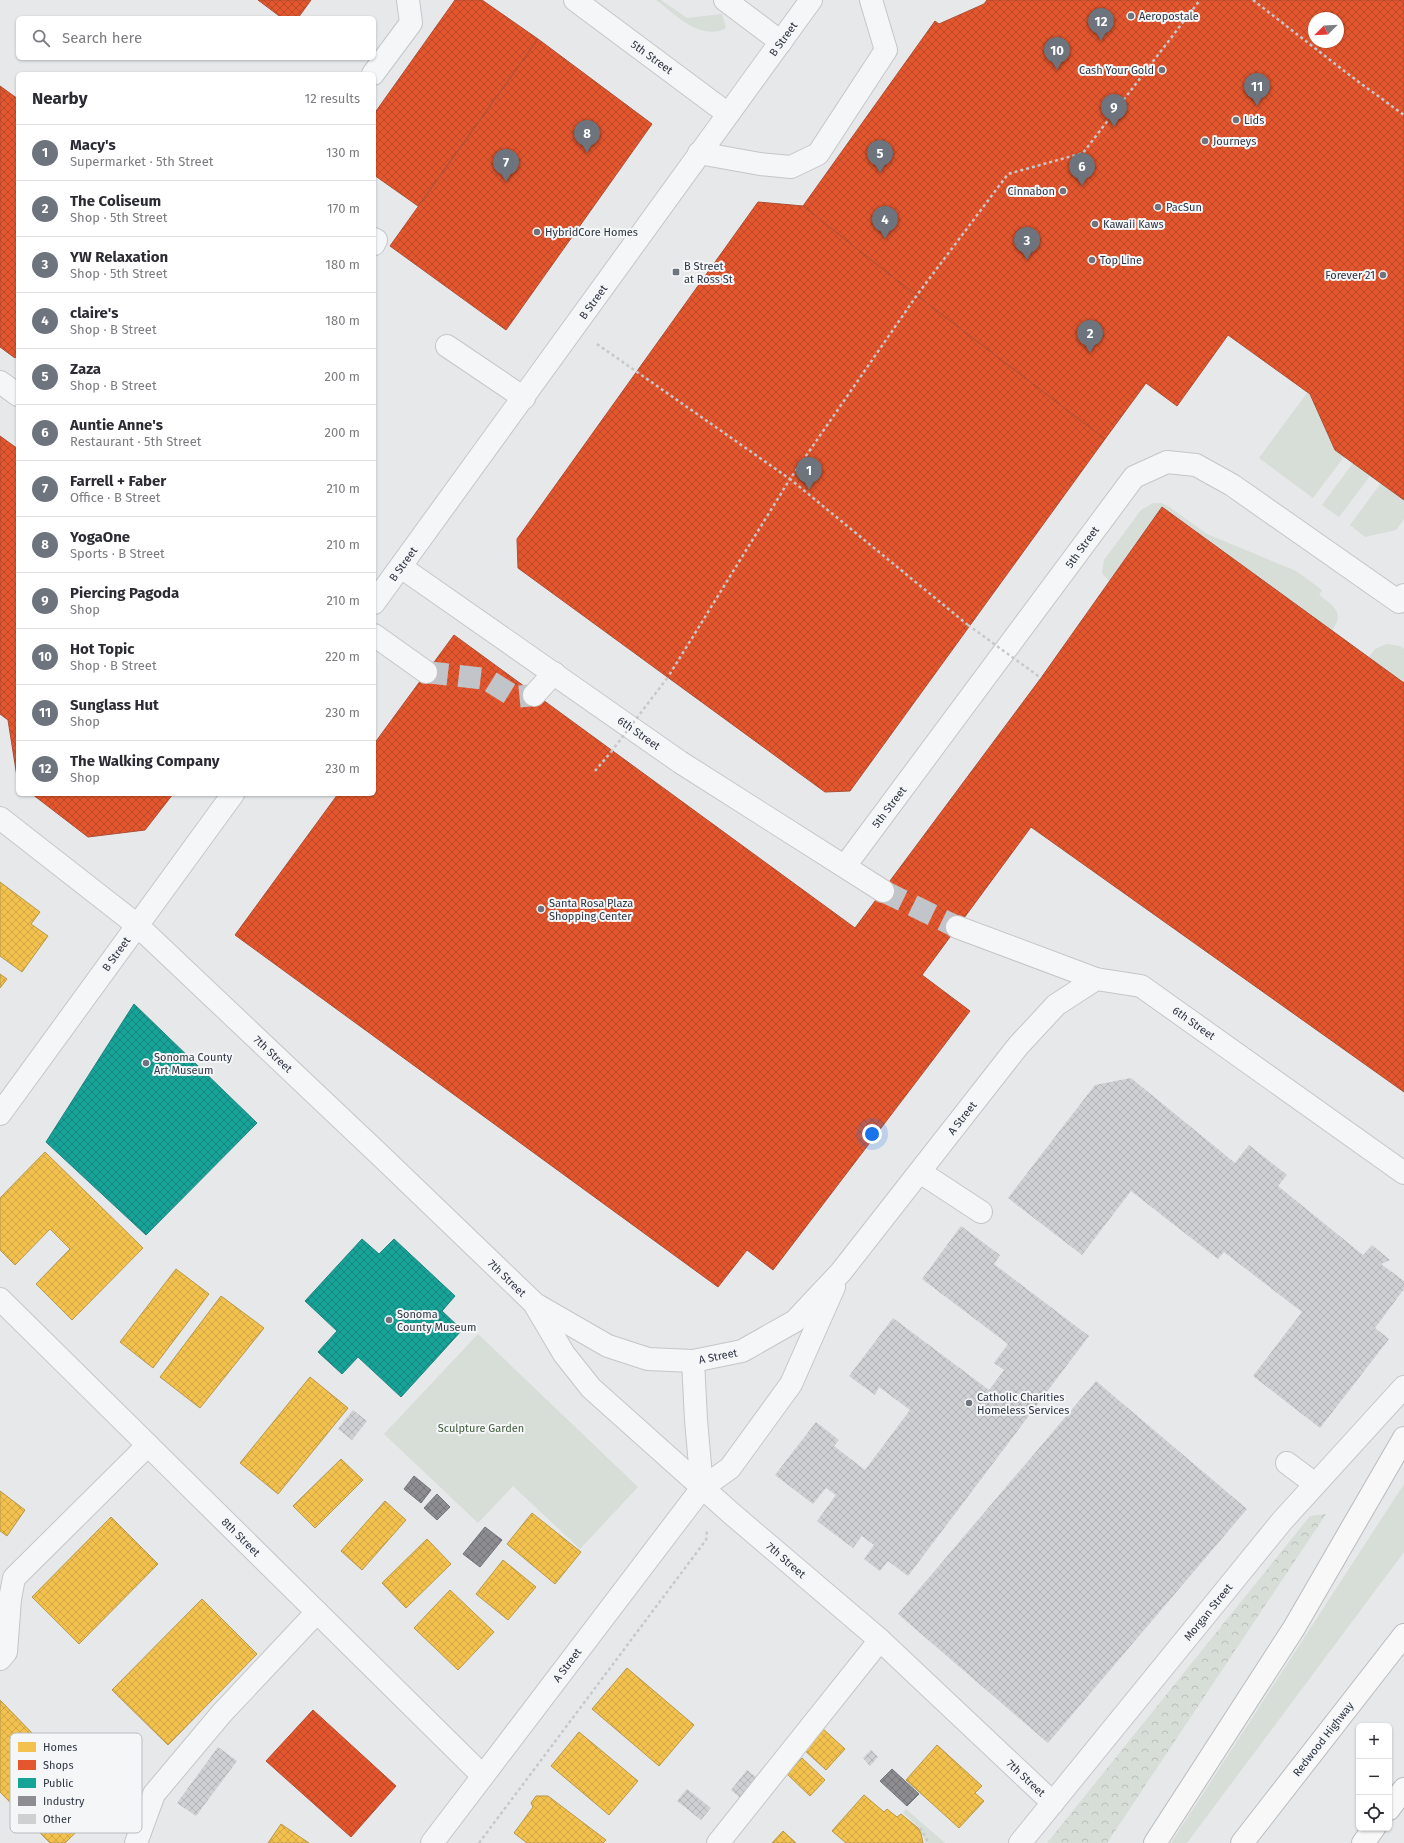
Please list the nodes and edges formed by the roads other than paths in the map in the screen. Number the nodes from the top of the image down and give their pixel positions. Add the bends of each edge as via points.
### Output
1 (408, 0) edge
2 (575, 0) edge
3 (725, 0) edge
4 (811, 0) edge
5 (871, 0) edge
6 (781, 42) junction
7 (374, 72) edge
8 (728, 114) junction
9 (699, 153) junction
10 (447, 346) dead end
11 (0, 382) edge
12 (16, 394) edge
13 (524, 398) junction
14 (401, 567) junction
15 (1402, 598) edge
16 (376, 600) edge
17 (376, 635) edge
18 (426, 672) tunnel mouth
19 (554, 674) junction
20 (534, 695) tunnel mouth
21 (232, 796) edge
22 (0, 818) edge
23 (845, 866) junction
24 (883, 891) tunnel mouth
25 (137, 925) junction
26 (957, 927) tunnel mouth
27 (1096, 979) junction
28 (0, 1114) edge
29 (920, 1172) junction
30 (1404, 1173) edge
31 (982, 1212) dead end
32 (841, 1272) junction
33 (0, 1299) edge
34 (535, 1304) junction
35 (694, 1361) junction
36 (1404, 1388) edge
37 (1404, 1438) edge
38 (148, 1445) junction
39 (1287, 1463) dead end
40 (1315, 1484) junction
41 (702, 1488) junction
42 (317, 1612) junction
43 (1404, 1635) edge
44 (880, 1640) junction
45 (0, 1659) edge
46 (483, 1776) junction
47 (1404, 1789) edge
48 (1053, 1803) junction
49 (1392, 1805) edge
50 (142, 1827) edge
51 (1372, 1831) edge
52 (140, 1833) edge
53 (136, 1843) edge
54 (432, 1843) edge
55 (718, 1843) edge
56 (1020, 1843) edge
57 (1155, 1843) edge
58 (1242, 1843) edge
59 (1363, 1843) edge

1 - 7 street via 411,23
2 - 8 street, 5th Street
3 - 6 street
4 - 6 street, B Street
5 - 9 street via 886,50 818,154 791,167
6 - 8 street, B Street
8 - 9 street, B Street
9 - 13 street, B Street
10 - 13 street
11 - 12 street
13 - 14 street, B Street
14 - 16 street, B Street
14 - 19 street, 6th Street
15 - 23 street, 5th Street via 1232,485 1196,465 1167,462 1134,477
17 - 18 street
19 - 20 street
19 - 23 street, 6th Street via 680,762
21 - 25 street, B Street
22 - 25 street, 7th Street
23 - 24 street, 6th Street
25 - 28 street, B Street
25 - 34 street, 7th Street
26 - 27 street, 6th Street
27 - 29 street, A Street via 1056,1005 1023,1040
27 - 30 street, 6th Street via 1141,986
29 - 31 street
29 - 32 street, A Street
32 - 35 street, A Street via 795,1321 742,1351
32 - 41 street, A Street via 791,1384 730,1468
33 - 38 street, 8th Street
34 - 35 street, 7th Street via 608,1346 648,1359
34 - 41 street, 7th Street via 564,1354 591,1388
35 - 41 street, A Street
36 - 40 street, Morgan Street
37 - 57 highway via 1294,1628
38 - 42 street, 8th Street
38 - 45 street via 14,1578 6,1652
39 - 40 street
40 - 48 street, Morgan Street via 1282,1521
41 - 44 street, 7th Street
41 - 46 street, A Street
42 - 46 street, 8th Street
42 - 50 street via 222,1713 154,1794
43 - 58 highway, Redwood Highway
44 - 48 street, 7th Street
44 - 55 street
46 - 54 street, A Street
47 - 49 highway
48 - 56 street, Morgan Street
51 - 59 highway
52 - 53 street

